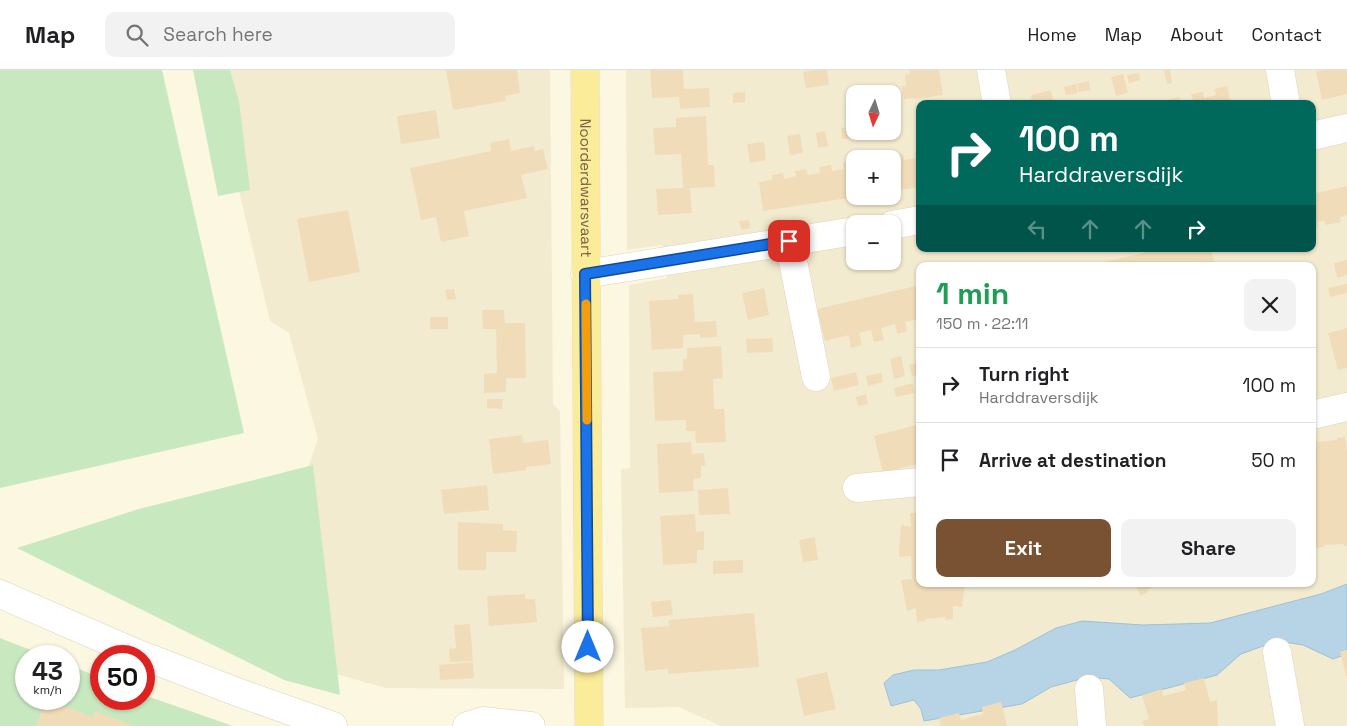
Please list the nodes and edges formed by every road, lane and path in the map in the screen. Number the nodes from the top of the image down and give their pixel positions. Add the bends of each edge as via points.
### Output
1 (585, 70) edge
2 (991, 70) edge
3 (1280, 70) edge
4 (995, 100) edge
5 (1285, 100) edge
6 (1347, 128) edge
7 (1316, 135) edge
8 (916, 221) edge
9 (901, 223) edge
10 (846, 232) edge
11 (789, 241) junction
12 (585, 274) junction
13 (816, 377) dead end
14 (1347, 407) edge
15 (1316, 414) edge
16 (916, 482) edge
17 (857, 488) dead end
18 (0, 594) edge
19 (118, 645) edge
20 (1277, 652) dead end
21 (155, 661) edge
22 (1089, 689) dead end
23 (333, 726) edge
24 (467, 726) edge
25 (531, 726) edge
26 (589, 726) edge
27 (1092, 726) edge
28 (1290, 726) edge

1 - 12 main road, Noorderdwarsvaart
2 - 4 street
3 - 5 street
6 - 7 street
8 - 9 street
10 - 11 street
11 - 12 street
11 - 13 street
12 - 26 main road, Noorderdwarsvaart
14 - 15 street
16 - 17 street
18 - 19 street
20 - 28 street
21 - 23 street
22 - 27 street
24 - 25 street via 483,721

